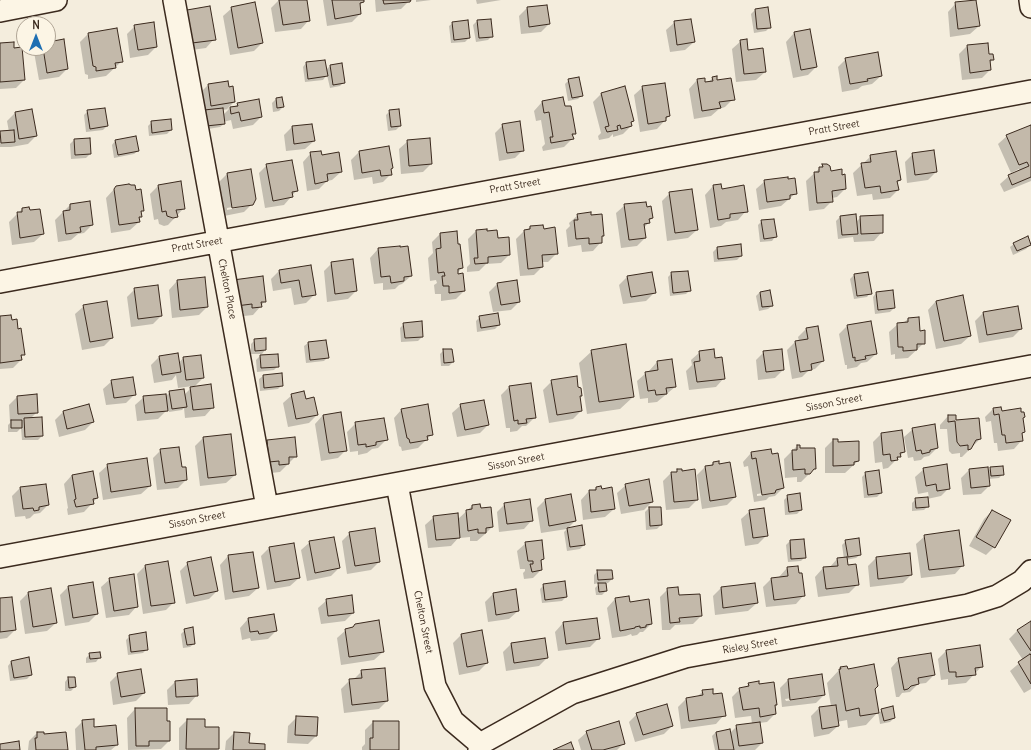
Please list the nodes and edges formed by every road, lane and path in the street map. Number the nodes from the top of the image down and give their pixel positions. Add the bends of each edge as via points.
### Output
1 (56, 0) edge
2 (174, 0) edge
3 (1030, 0) edge
4 (1031, 7) edge
5 (0, 11) edge
6 (1031, 91) edge
7 (218, 242) junction
8 (0, 282) edge
9 (1031, 366) edge
10 (397, 484) junction
11 (267, 507) junction
12 (0, 557) edge
13 (1031, 571) edge
14 (479, 747) edge

1 - 5 street
2 - 7 street, Chelton Place
3 - 4 street
6 - 7 street, Pratt Street
7 - 8 street, Pratt Street
7 - 11 street, Chelton Place
9 - 10 street, Sisson Street
10 - 11 street, Sisson Street
10 - 14 street, Chelton Street via 435,686 453,721
11 - 12 street, Sisson Street
13 - 14 street, Risley Street via 1022,581 997,596 968,605 685,658 580,690

